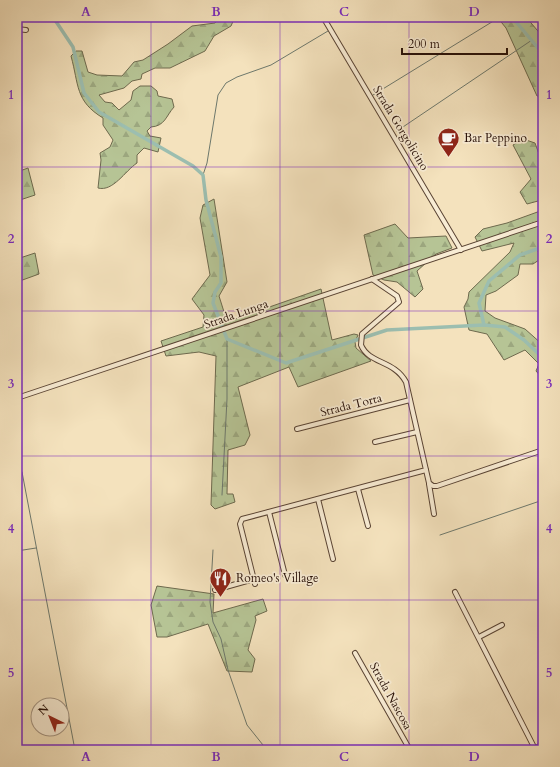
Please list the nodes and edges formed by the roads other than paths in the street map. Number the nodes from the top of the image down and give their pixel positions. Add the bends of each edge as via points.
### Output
1 (323, 17) edge
2 (17, 29) edge
3 (26, 30) dead end
4 (543, 222) edge
5 (460, 250) junction
6 (372, 279) junction
7 (17, 398) edge
8 (410, 400) junction
9 (296, 429) dead end
10 (417, 432) junction
11 (375, 442) dead end
12 (543, 450) edge
13 (426, 470) junction
14 (429, 483) junction
15 (358, 488) junction
16 (318, 499) junction
17 (269, 512) junction
18 (434, 514) dead end
19 (368, 526) dead end
20 (333, 559) dead end
21 (286, 576) dead end
22 (215, 590) dead end
23 (455, 592) dead end
24 (502, 625) dead end
25 (479, 637) junction
26 (355, 653) dead end
27 (543, 745) edge
28 (410, 750) edge
29 (534, 750) edge

1 - 5 street, Strada Gorgolicino
2 - 3 street
4 - 5 street, Strada Lunga
5 - 6 street, Strada Lunga
6 - 7 street, Strada Lunga
6 - 8 street via 397,296 399,302 361,336 360,342 370,356 402,374
8 - 9 street, Strada Torta
8 - 10 street
10 - 11 street
10 - 13 street
12 - 14 street via 437,486
13 - 14 street
13 - 15 street
14 - 18 street
15 - 16 street
15 - 19 street
16 - 17 street
16 - 20 street
17 - 21 street
17 - 22 street via 240,522 255,582
23 - 25 street
24 - 25 street
25 - 29 street
26 - 28 street, Strada Nascosa
27 - 29 street

